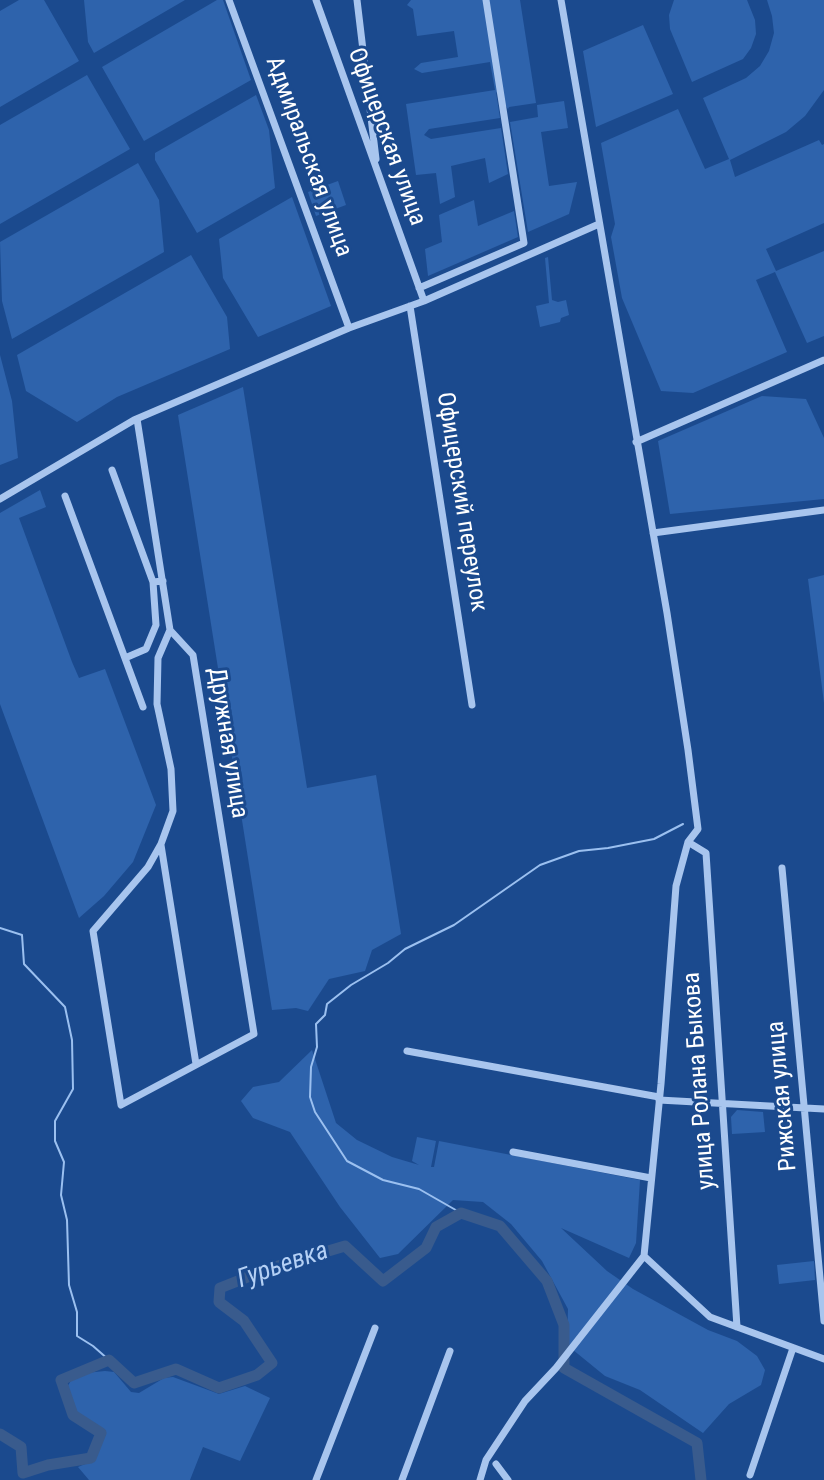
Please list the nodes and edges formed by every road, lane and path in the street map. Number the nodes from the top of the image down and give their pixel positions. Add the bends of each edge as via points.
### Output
1 (229, 0) edge
2 (316, 0) edge
3 (357, 0) edge
4 (486, 0) edge
5 (561, 0) edge
6 (378, 173) junction
7 (599, 224) junction
8 (419, 288) junction
9 (424, 301) junction
10 (410, 306) junction
11 (349, 328) junction
12 (824, 360) edge
13 (137, 419) junction
14 (636, 442) junction
15 (112, 470) dead end
16 (65, 496) dead end
17 (0, 499) edge
18 (824, 510) edge
19 (653, 533) junction
20 (163, 581) junction
21 (153, 582) junction
22 (170, 630) junction
23 (125, 658) junction
24 (472, 705) dead end
25 (143, 707) dead end
26 (688, 842) junction
27 (161, 844) junction
28 (782, 868) dead end
29 (407, 1051) dead end
30 (196, 1064) dead end
31 (659, 1099) junction
32 (722, 1104) junction
33 (805, 1108) junction
34 (824, 1109) edge
35 (513, 1152) dead end
36 (651, 1178) junction
37 (644, 1256) junction
38 (824, 1321) edge
39 (737, 1327) junction
40 (375, 1328) dead end
41 (793, 1348) junction
42 (450, 1351) dead end
43 (824, 1359) edge
44 (496, 1464) dead end
45 (750, 1475) dead end
46 (316, 1480) edge
47 (402, 1480) edge
48 (480, 1480) edge
49 (508, 1480) edge

1 - 11 street, Адмиральская улица
2 - 6 street, Офицерская улица
3 - 6 street
4 - 8 street via 524,243
5 - 7 street
6 - 8 street, Офицерская улица
7 - 9 street
7 - 14 street
8 - 9 street, Офицерская улица
9 - 10 street
10 - 11 street
10 - 24 street, Офицерский переулок
11 - 13 street
12 - 14 street
13 - 17 street
13 - 20 street, Дружная улица
14 - 19 street
15 - 21 street
16 - 23 street
18 - 19 street
19 - 26 street via 698,829
20 - 21 street
20 - 22 street, Дружная улица
21 - 23 street via 156,625 146,649
22 - 27 street via 158,658 157,704 171,769 173,811
22 - 27 street, Дружная улица via 193,655 254,1034 121,1105 93,931
23 - 25 street
26 - 31 street via 676,886
26 - 32 street, улица Ролана Быкова via 706,853
27 - 30 street
28 - 33 street, Рижская улица
29 - 31 street
31 - 32 street
31 - 36 street
32 - 33 street
32 - 39 street, улица Ролана Быкова
33 - 34 street
33 - 38 street, Рижская улица
35 - 36 street
36 - 37 street
37 - 39 street via 710,1317
37 - 48 street via 525,1401 486,1460
39 - 41 street
40 - 46 street
41 - 43 street
41 - 45 street
42 - 47 street
44 - 49 street

